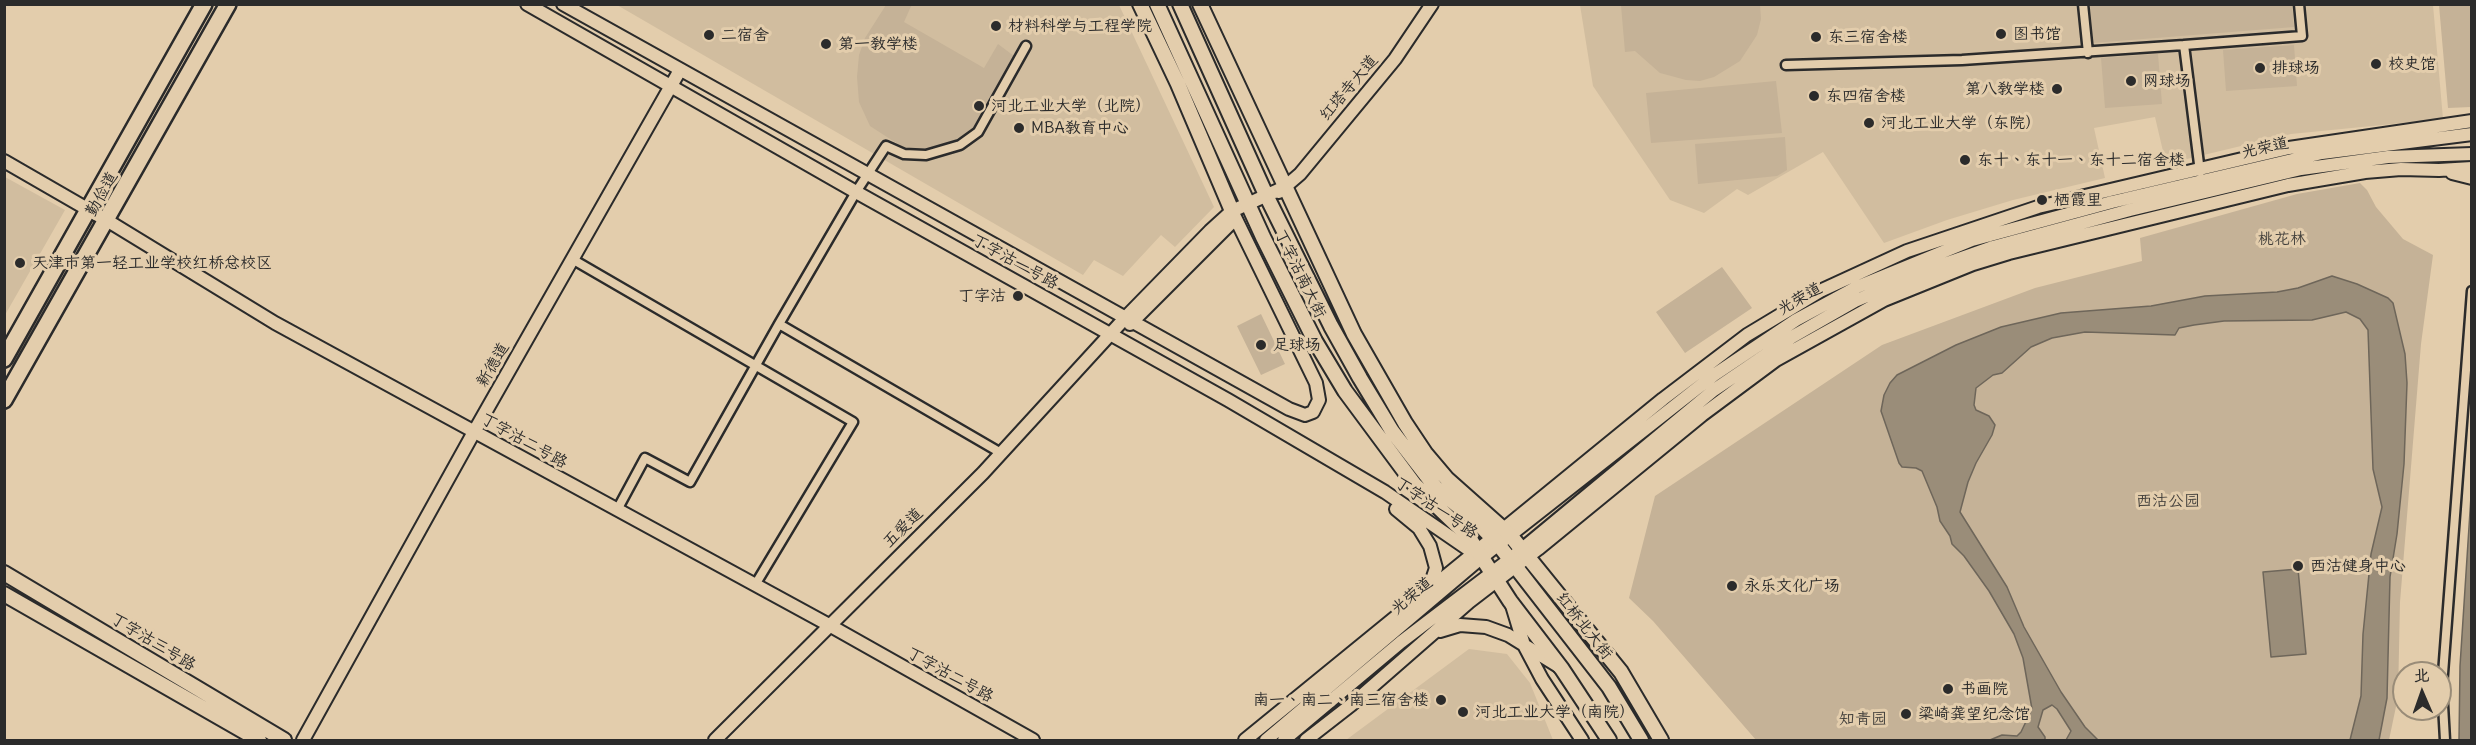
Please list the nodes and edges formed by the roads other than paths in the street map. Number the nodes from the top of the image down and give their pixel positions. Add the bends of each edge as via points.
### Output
1 (204, 4) edge
2 (228, 4) edge
3 (527, 4) edge
4 (563, 4) edge
5 (1140, 4) edge
6 (1157, 4) edge
7 (1180, 4) edge
8 (1200, 4) edge
9 (1432, 4) edge
10 (2083, 4) edge
11 (2299, 4) edge
12 (1169, 28) junction
13 (2184, 45) junction
14 (1026, 46) dead end
15 (2088, 53) junction
16 (1786, 65) dead end
17 (680, 70) junction
18 (1178, 84) junction
19 (670, 87) junction
20 (2472, 121) edge
21 (2472, 134) edge
22 (2472, 154) edge
23 (4, 161) edge
24 (2472, 168) edge
25 (2439, 170) junction
26 (868, 174) junction
27 (2472, 178) edge
28 (1285, 187) junction
29 (2202, 187) junction
30 (856, 192) junction
31 (1268, 198) junction
32 (1250, 207) junction
33 (89, 210) junction
34 (1234, 215) junction
35 (108, 221) junction
36 (572, 259) junction
37 (2472, 291) edge
38 (1130, 319) junction
39 (778, 324) junction
40 (1110, 335) junction
41 (4, 359) edge
42 (755, 366) junction
43 (4, 400) edge
44 (474, 432) junction
45 (1001, 453) junction
46 (1364, 480) junction
47 (617, 510) junction
48 (1501, 536) junction
49 (1477, 553) junction
50 (1524, 553) junction
51 (1513, 563) junction
52 (4, 573) edge
53 (1494, 577) junction
54 (755, 585) junction
55 (1428, 589) junction
56 (4, 594) edge
57 (1510, 601) junction
58 (829, 625) junction
59 (1431, 635) junction
60 (1524, 645) junction
61 (1562, 669) junction
62 (258, 741) edge
63 (284, 741) edge
64 (303, 741) edge
65 (715, 741) edge
66 (1033, 741) edge
67 (1245, 741) edge
68 (1266, 741) edge
69 (1284, 741) edge
70 (1306, 741) edge
71 (1582, 741) edge
72 (1609, 741) edge
73 (1641, 741) edge
74 (1661, 741) edge
75 (2445, 741) edge

1 - 33 highway, 勤俭道
2 - 35 highway, 勤俭道
3 - 19 main road, 丁字沽一号路
4 - 17 main road, 丁字沽一号路
5 - 18 main road
6 - 12 main road, 丁字沽南大街
7 - 31 main road, 丁字沽南大街
8 - 28 main road
9 - 28 main road, 红塔寺大道 via 1395,59
10 - 15 street
11 - 13 street via 2302,36
12 - 18 main road
12 - 32 main road, 丁字沽南大街
13 - 15 street
13 - 29 street
14 - 26 street via 978,132 960,145 926,155 903,154 886,146
15 - 16 street
17 - 19 main road, 新德道
17 - 26 main road, 丁字沽一号路
18 - 34 main road
19 - 30 main road, 丁字沽一号路
19 - 36 main road, 新德道
20 - 29 main road via 2289,147
21 - 29 main road, 光荣道 via 2322,153
22 - 29 main road, 光荣道 via 2349,161
23 - 33 main road, 丁字沽二号路
24 - 25 main road
25 - 27 main road
25 - 29 main road via 2401,169
26 - 30 street
26 - 38 main road, 丁字沽一号路
28 - 31 main road, 红塔寺大道
28 - 48 main road via 1354,334 1405,423 1447,479
29 - 48 main road, 光荣道 via 2058,216 1972,240 1837,297 1714,375
29 - 50 main road via 1972,264 1884,300 1828,329 1776,360 1701,415
30 - 39 street
30 - 40 main road, 丁字沽一号路
31 - 32 main road, 红塔寺大道
31 - 48 main road, 丁字沽南大街 via 1331,326 1392,430 1436,488
32 - 34 main road, 五爱道
32 - 49 main road, 丁字沽南大街 via 1315,341 1344,390 1414,484 1461,528
33 - 35 main road, 丁字沽二号路
33 - 41 highway, 勤俭道
34 - 38 main road, 五爱道 via 1210,231
34 - 38 main road, 丁字沽一号路 via 1316,383 1319,400 1313,412 1305,415 1289,409
35 - 43 highway, 勤俭道
35 - 44 main road, 丁字沽二号路 via 275,323
36 - 42 street
36 - 44 main road, 新德道
37 - 75 street via 2442,687
38 - 40 main road, 五爱道
39 - 42 street
39 - 45 street
40 - 45 main road, 五爱道
40 - 46 main road, 丁字沽一号路
42 - 47 street via 690,482 645,458
42 - 54 street via 853,422
44 - 47 main road, 丁字沽二号路
44 - 64 main road, 新德道
45 - 58 main road, 五爱道
46 - 49 main road, 丁字沽一号路
46 - 55 main road via 1414,523 1427,540 1436,568
47 - 54 main road, 丁字沽二号路
48 - 49 main road, 光荣道
48 - 50 main road
48 - 51 main road, 红桥北大街
49 - 53 main road
49 - 55 main road
49 - 68 main road, 光荣道
50 - 51 main road
50 - 74 main road via 1621,672
51 - 53 main road
51 - 73 main road, 红桥北大街 via 1609,687
52 - 63 main road, 丁字沽三号路
53 - 57 main road
53 - 59 main road
53 - 69 main road, 光荣道 via 1401,642
54 - 58 main road, 丁字沽二号路
55 - 67 main road
56 - 62 main road, 丁字沽三号路
57 - 60 main road
57 - 61 main road
58 - 65 main road, 五爱道
58 - 66 main road, 丁字沽二号路
59 - 60 main road via 1447,627 1473,624 1497,630
59 - 70 main road
60 - 61 main road
60 - 71 main road
61 - 72 main road

